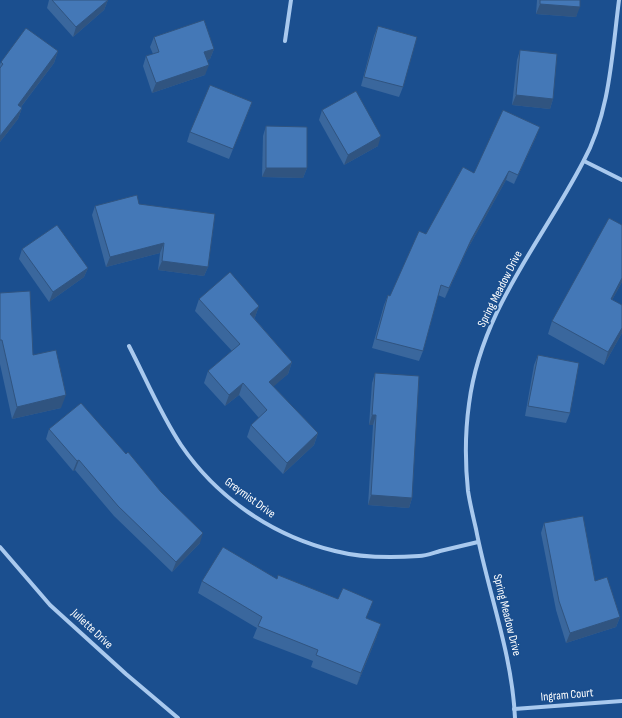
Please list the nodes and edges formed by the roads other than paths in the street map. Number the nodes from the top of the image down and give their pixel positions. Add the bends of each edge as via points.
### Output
1 (290, 0) edge
2 (619, 0) edge
3 (285, 41) dead end
4 (584, 161) junction
5 (622, 180) edge
6 (129, 346) dead end
7 (478, 542) junction
8 (0, 547) edge
9 (622, 701) edge
10 (514, 709) junction
11 (178, 718) edge
12 (515, 718) edge

1 - 3 street
2 - 4 street, Spring Meadow Drive via 609,83 598,127
4 - 5 street
4 - 7 street, Spring Meadow Drive via 510,285 491,324 478,362 469,403 466,445 468,493
6 - 7 street, Greymist Drive via 181,445 202,472 227,497 259,520 293,538 335,552 377,557 421,556
7 - 10 street, Spring Meadow Drive via 508,662
8 - 11 street, Juliette Drive via 50,605
9 - 10 street, Ingram Court
10 - 12 street, Spring Meadow Drive

